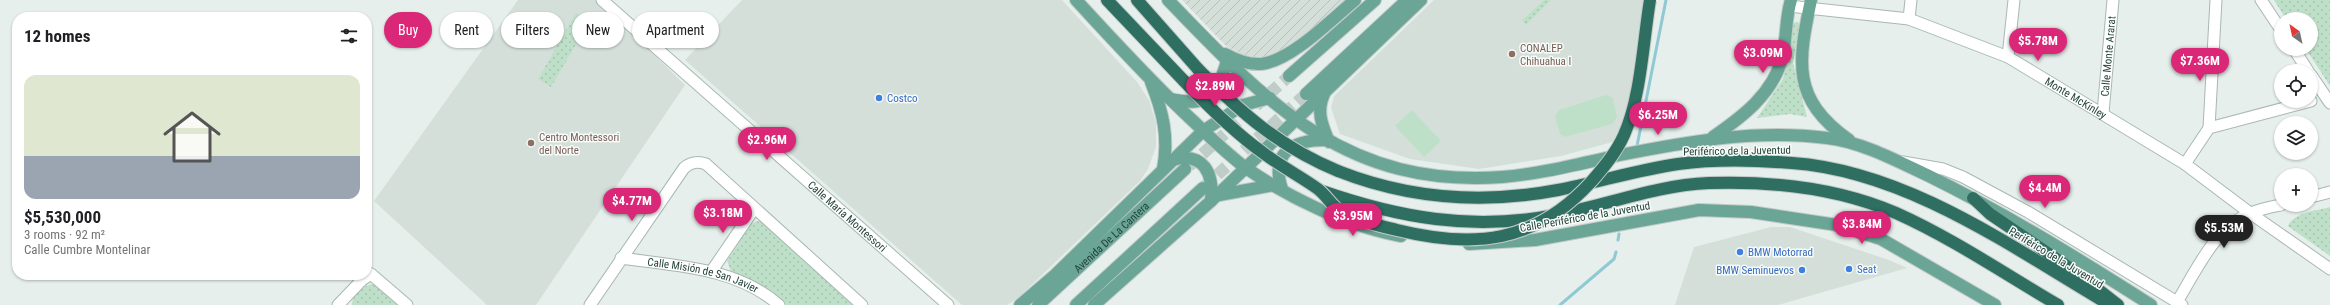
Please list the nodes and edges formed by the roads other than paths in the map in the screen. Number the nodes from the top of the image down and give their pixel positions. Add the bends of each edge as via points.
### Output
1 (602, 0) edge
2 (1076, 0) edge
3 (1107, 0) edge
4 (1137, 0) edge
5 (1168, 0) edge
6 (1355, 0) edge
7 (1375, 0) edge
8 (1407, 0) edge
9 (1422, 0) edge
10 (1650, 0) edge
11 (1911, 0) edge
12 (2014, 0) edge
13 (2113, 0) edge
14 (2216, 0) edge
15 (2261, 0) edge
16 (1790, 3) edge
17 (1810, 3) edge
18 (1909, 19) junction
19 (2274, 20) edge
20 (1215, 49) junction
21 (2008, 57) junction
22 (1227, 61) junction
23 (1289, 76) tunnel mouth
24 (1149, 78) junction
25 (2318, 85) edge
26 (1324, 93) junction
27 (1306, 94) tunnel mouth
28 (1169, 98) junction
29 (1270, 98) junction
30 (2328, 100) edge
31 (2318, 101) edge
32 (2285, 108) edge
33 (2103, 113) junction
34 (1296, 119) junction
35 (2209, 128) junction
36 (1203, 131) junction
37 (1712, 138) junction
38 (1328, 141) junction
39 (1857, 146) junction
40 (1172, 160) junction
41 (1896, 160) junction
42 (2185, 164) junction
43 (1246, 168) junction
44 (1163, 169) junction
45 (1185, 169) tunnel mouth
46 (1278, 187) junction
47 (1203, 188) tunnel mouth
48 (1319, 190) junction
49 (2330, 192) edge
50 (2318, 195) edge
51 (1973, 198) junction
52 (1214, 199) junction
53 (2274, 207) edge
54 (754, 208) junction
55 (2250, 213) junction
56 (2091, 250) junction
57 (621, 258) junction
58 (2083, 263) junction
59 (2330, 269) edge
60 (711, 272) junction
61 (372, 275) edge
62 (362, 280) edge
63 (2179, 303) edge
64 (341, 304) edge
65 (1989, 304) edge
66 (407, 305) edge
67 (590, 305) edge
68 (779, 305) edge
69 (862, 305) edge
70 (948, 305) edge
71 (1020, 305) edge
72 (1038, 305) edge
73 (1076, 305) edge
74 (1094, 305) edge
75 (2058, 305) edge
76 (2110, 305) edge
77 (2118, 305) edge
78 (2152, 305) edge

1 - 70 street, Calle María Montessori
2 - 24 main road, Calle Periférico de la Juventud
3 - 48 highway, bridge via 1226,123 1260,151
4 - 76 highway, Periférico de la Juventud, bridge via 1198,69 1247,116 1281,142 1310,159 1360,180 1413,193 1477,198 1517,196 1559,189 1680,164 1793,163 1829,168 1864,175 1923,199
5 - 20 main road
6 - 20 main road via 1276,60 1261,64 1248,63
7 - 23 main road
8 - 27 main road
9 - 26 main road
10 - 48 highway, bridge via 1635,102 1624,136 1606,165 1582,191 1537,224 1512,235 1483,240 1458,240 1407,232 1362,221 1339,210
11 - 18 street
12 - 21 street
13 - 33 street, Calle Monte Ararat
14 - 35 street
15 - 19 street
16 - 17 street, Monte McKinley
16 - 37 main road via 1782,57 1774,81 1737,121
17 - 18 street, Monte McKinley
17 - 39 main road via 1802,47 1801,70 1806,90 1831,127
18 - 21 street, Monte McKinley
20 - 22 main road
21 - 33 street, Monte McKinley
22 - 28 main road via 1221,82 1205,100 1195,103
22 - 29 main road
24 - 28 main road, Calle Periférico de la Juventud
24 - 44 main road via 1165,124 1167,143
25 - 30 street
26 - 34 main road
26 - 38 main road via 1319,104 1319,114
28 - 36 main road, Calle Periférico de la Juventud
29 - 34 main road
29 - 36 main road via 1243,105
30 - 31 street
32 - 35 street
33 - 42 street, Monte McKinley
34 - 38 main road
34 - 43 main road
35 - 42 street
36 - 40 main road
36 - 43 main road, Calle Periférico de la Juventud
37 - 38 main road via 1541,171 1478,178 1448,178 1412,173 1364,158
37 - 39 main road via 1751,134 1791,134 1830,138
38 - 46 main road via 1309,140 1295,145 1284,153 1278,164
39 - 41 main road
40 - 44 main road
40 - 52 main road via 1191,158 1202,164 1213,184
41 - 51 main road
41 - 56 street via 1943,169 1963,177
42 - 55 street, Monte McKinley
43 - 46 main road, Calle Periférico de la Juventud
43 - 52 main road
44 - 71 main road
45 - 72 main road, Avenida De La Cantera
46 - 52 main road
46 - 65 main road, Calle Periférico de la Juventud via 1330,214 1376,232 1433,242 1464,244 1535,240 1698,210 1751,212 1814,220 1837,224 1881,239
47 - 73 main road
48 - 75 highway via 1371,208 1415,217 1483,222 1557,214 1654,191 1707,183 1750,184 1826,192 1894,213 1936,233
49 - 50 street
51 - 58 main road
51 - 77 highway via 1990,214 2077,273
52 - 74 main road
53 - 55 street
54 - 57 street via 706,164 689,164
54 - 60 street
54 - 69 street
55 - 59 street, Monte McKinley
55 - 63 street via 2223,232 2208,251
56 - 58 street
56 - 63 street
57 - 60 street, Calle Misión de San Javier
57 - 67 street
58 - 78 main road
60 - 68 street, Calle Misión de San Javier via 750,285
61 - 66 street
62 - 64 street

